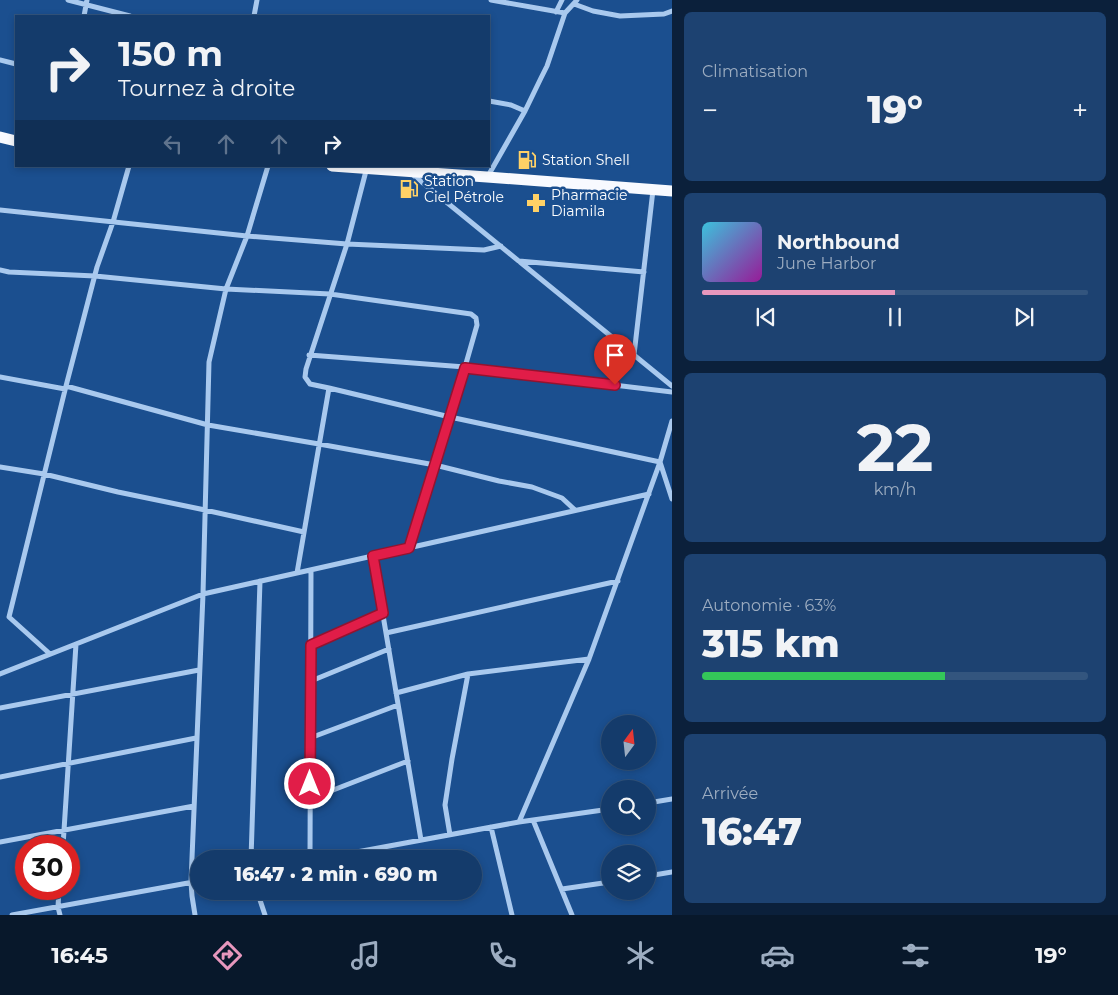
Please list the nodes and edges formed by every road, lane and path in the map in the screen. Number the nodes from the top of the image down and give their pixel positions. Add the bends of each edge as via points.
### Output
1 (68, 0) edge
2 (257, 0) edge
3 (494, 0) edge
4 (562, 0) edge
5 (87, 2) edge
6 (576, 2) edge
7 (672, 11) edge
8 (556, 12) junction
9 (565, 13) junction
10 (84, 15) edge
11 (127, 15) edge
12 (254, 15) edge
13 (0, 60) edge
14 (15, 64) edge
15 (490, 100) edge
16 (525, 111) junction
17 (0, 137) edge
18 (15, 140) edge
19 (128, 167) edge
20 (268, 167) edge
21 (350, 167) edge
22 (367, 168) edge
23 (410, 172) junction
24 (488, 177) junction
25 (653, 190) junction
26 (672, 191) edge
27 (0, 210) edge
28 (113, 222) junction
29 (247, 236) junction
30 (347, 244) junction
31 (502, 246) junction
32 (519, 260) junction
33 (0, 270) edge
34 (644, 272) junction
35 (95, 276) junction
36 (226, 289) junction
37 (330, 294) junction
38 (310, 355) junction
39 (634, 355) junction
40 (465, 368) junction
41 (0, 377) edge
42 (672, 386) edge
43 (65, 387) junction
44 (329, 388) junction
45 (672, 392) edge
46 (450, 417) junction
47 (672, 421) edge
48 (208, 425) junction
49 (319, 444) junction
50 (660, 462) junction
51 (435, 465) junction
52 (0, 467) edge
53 (44, 474) junction
54 (649, 494) junction
55 (672, 499) edge
56 (205, 510) junction
57 (575, 510) junction
58 (304, 532) junction
59 (409, 548) junction
60 (373, 556) junction
61 (312, 570) junction
62 (297, 573) junction
63 (618, 580) junction
64 (260, 582) junction
65 (202, 594) junction
66 (383, 613) junction
67 (386, 633) junction
68 (76, 644) junction
69 (311, 645) junction
70 (389, 650) junction
71 (50, 654) junction
72 (589, 659) junction
73 (199, 670) junction
74 (0, 674) edge
75 (468, 674) junction
76 (311, 681) junction
77 (396, 693) junction
78 (73, 694) junction
79 (398, 705) junction
80 (0, 708) edge
81 (196, 738) junction
82 (310, 738) junction
83 (408, 761) junction
84 (68, 764) junction
85 (0, 777) edge
86 (310, 799) junction
87 (672, 799) edge
88 (656, 802) edge
89 (194, 806) junction
90 (601, 809) edge
91 (534, 820) junction
92 (520, 822) junction
93 (491, 827) junction
94 (64, 830) junction
95 (64, 835) edge
96 (450, 835) junction
97 (421, 840) junction
98 (0, 842) edge
99 (192, 850) edge
100 (251, 850) edge
101 (310, 850) edge
102 (367, 850) edge
103 (672, 872) edge
104 (656, 875) edge
105 (190, 882) edge
106 (601, 883) edge
107 (562, 889) junction
108 (58, 900) edge
109 (193, 900) edge
110 (260, 900) edge
111 (58, 907) junction
112 (12, 915) edge
113 (60, 915) edge
114 (195, 915) edge
115 (265, 915) edge
116 (512, 915) edge
117 (572, 915) edge

1 - 5 street
2 - 12 street
3 - 8 street
4 - 8 street
5 - 10 street
5 - 11 street
6 - 7 street via 592,11 620,16
6 - 9 street
8 - 9 street
9 - 16 street via 547,66
13 - 14 street
15 - 16 street
16 - 24 street
17 - 18 highway
19 - 28 street
20 - 29 street
21 - 22 highway
22 - 23 highway
22 - 30 street
23 - 24 highway
23 - 31 street
24 - 25 highway
25 - 26 highway
25 - 34 street
27 - 28 street
28 - 29 street
28 - 35 street
29 - 30 street
29 - 36 street
30 - 31 street via 484,250
30 - 37 street
31 - 32 street
32 - 34 street
32 - 39 street
33 - 35 street
34 - 39 street
35 - 36 street
35 - 43 street
36 - 37 street
36 - 48 street via 209,362
37 - 38 street
37 - 40 street via 471,314 477,325
38 - 40 street
38 - 44 street via 305,378 310,384
39 - 42 street
40 - 45 street
40 - 46 street
41 - 43 street
43 - 48 street
43 - 53 street
44 - 46 street
44 - 49 street
46 - 50 street
46 - 51 street
47 - 50 street
48 - 49 street
48 - 56 street
49 - 51 street
49 - 58 street
50 - 54 street
50 - 55 street
51 - 57 street via 532,487 562,498
51 - 59 street
52 - 53 street
53 - 56 street
53 - 71 street via 9,617
54 - 57 street
54 - 63 street
56 - 58 street
56 - 65 street
57 - 59 street
58 - 62 street
59 - 60 street
60 - 61 street
60 - 66 street
61 - 62 street
61 - 69 street
62 - 64 street
63 - 67 street
63 - 72 street
64 - 65 street
64 - 100 street
65 - 68 street
65 - 73 street
66 - 67 street
66 - 69 street
67 - 70 street
68 - 71 street
68 - 78 street
69 - 76 street
70 - 76 street
70 - 77 street
71 - 74 street
72 - 75 street
72 - 92 street
73 - 78 street
73 - 81 street
75 - 77 street
75 - 96 street via 445,805
76 - 82 street
77 - 79 street
78 - 80 street
78 - 84 street
79 - 82 street
79 - 83 street
81 - 84 street
81 - 89 street
82 - 86 street
83 - 86 street
83 - 97 street
84 - 85 street
84 - 94 street
86 - 101 street
87 - 88 street
89 - 94 street
89 - 99 street
90 - 91 street
91 - 92 street
91 - 107 street
92 - 93 street
93 - 96 street
93 - 116 street
94 - 95 street
94 - 98 street
96 - 97 street
97 - 102 street
103 - 104 street
105 - 111 street
106 - 107 street
107 - 117 street
108 - 111 street
109 - 114 street
110 - 115 street
111 - 112 street
111 - 113 street

